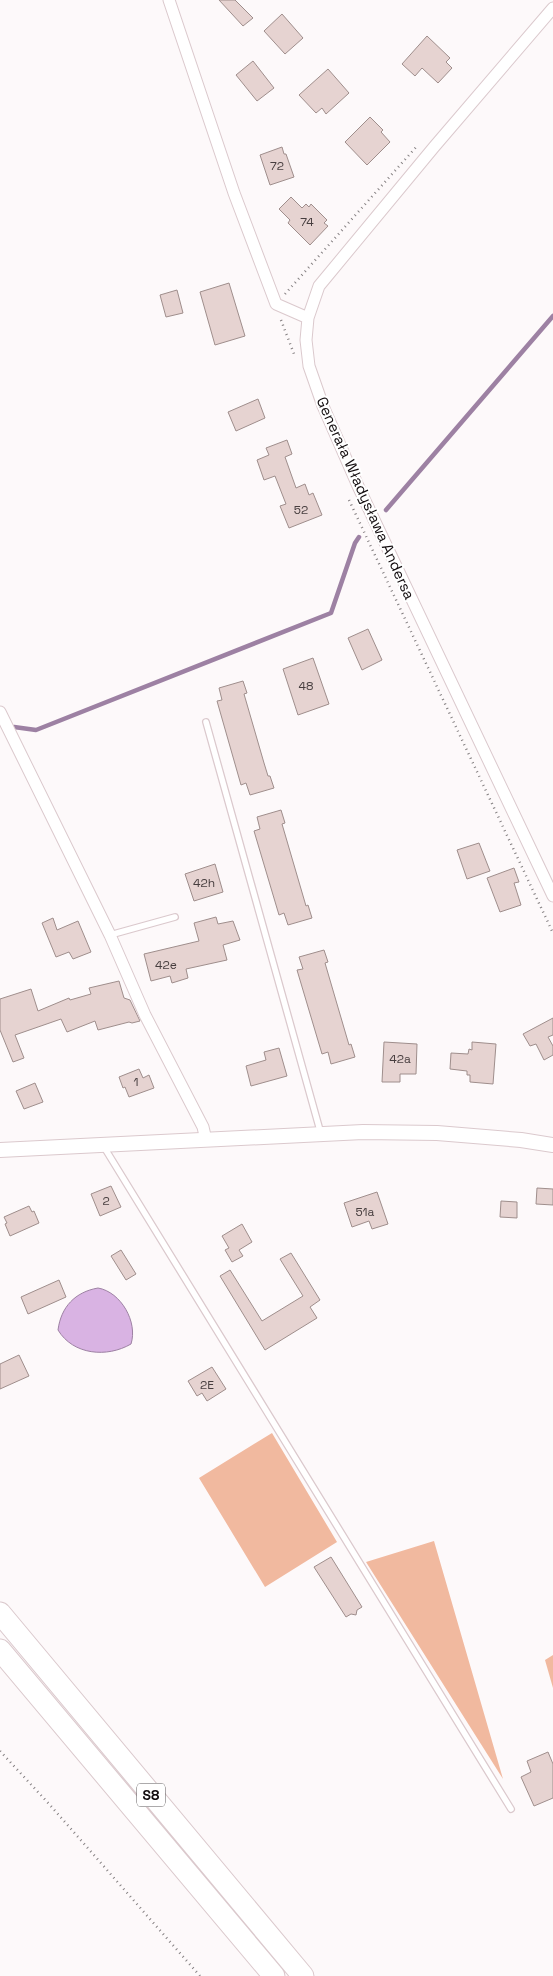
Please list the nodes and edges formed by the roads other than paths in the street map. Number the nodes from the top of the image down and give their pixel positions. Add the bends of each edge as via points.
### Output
1 (169, 0) edge
2 (553, 8) edge
3 (308, 318) junction
4 (0, 712) edge
5 (206, 722) dead end
6 (553, 896) edge
7 (176, 917) dead end
8 (110, 935) junction
9 (321, 1134) junction
10 (553, 1135) edge
11 (206, 1140) junction
12 (521, 1140) junction
13 (103, 1145) junction
14 (553, 1145) edge
15 (0, 1150) edge
16 (0, 1613) edge
17 (0, 1650) edge
18 (511, 1809) dead end
19 (274, 1976) edge
20 (303, 1976) edge

1 - 3 street via 234,193 276,304
2 - 3 street, Generała Władysława Andersa via 319,286
3 - 6 street, Generała Władysława Andersa via 309,366 323,406
4 - 8 street
5 - 9 lane
7 - 8 lane
8 - 11 street via 145,1015 203,1126
9 - 11 street
9 - 12 street via 437,1133
10 - 12 street
11 - 13 street
12 - 14 street
13 - 15 street
13 - 18 lane
16 - 20 highway, S8
17 - 19 highway, S8

